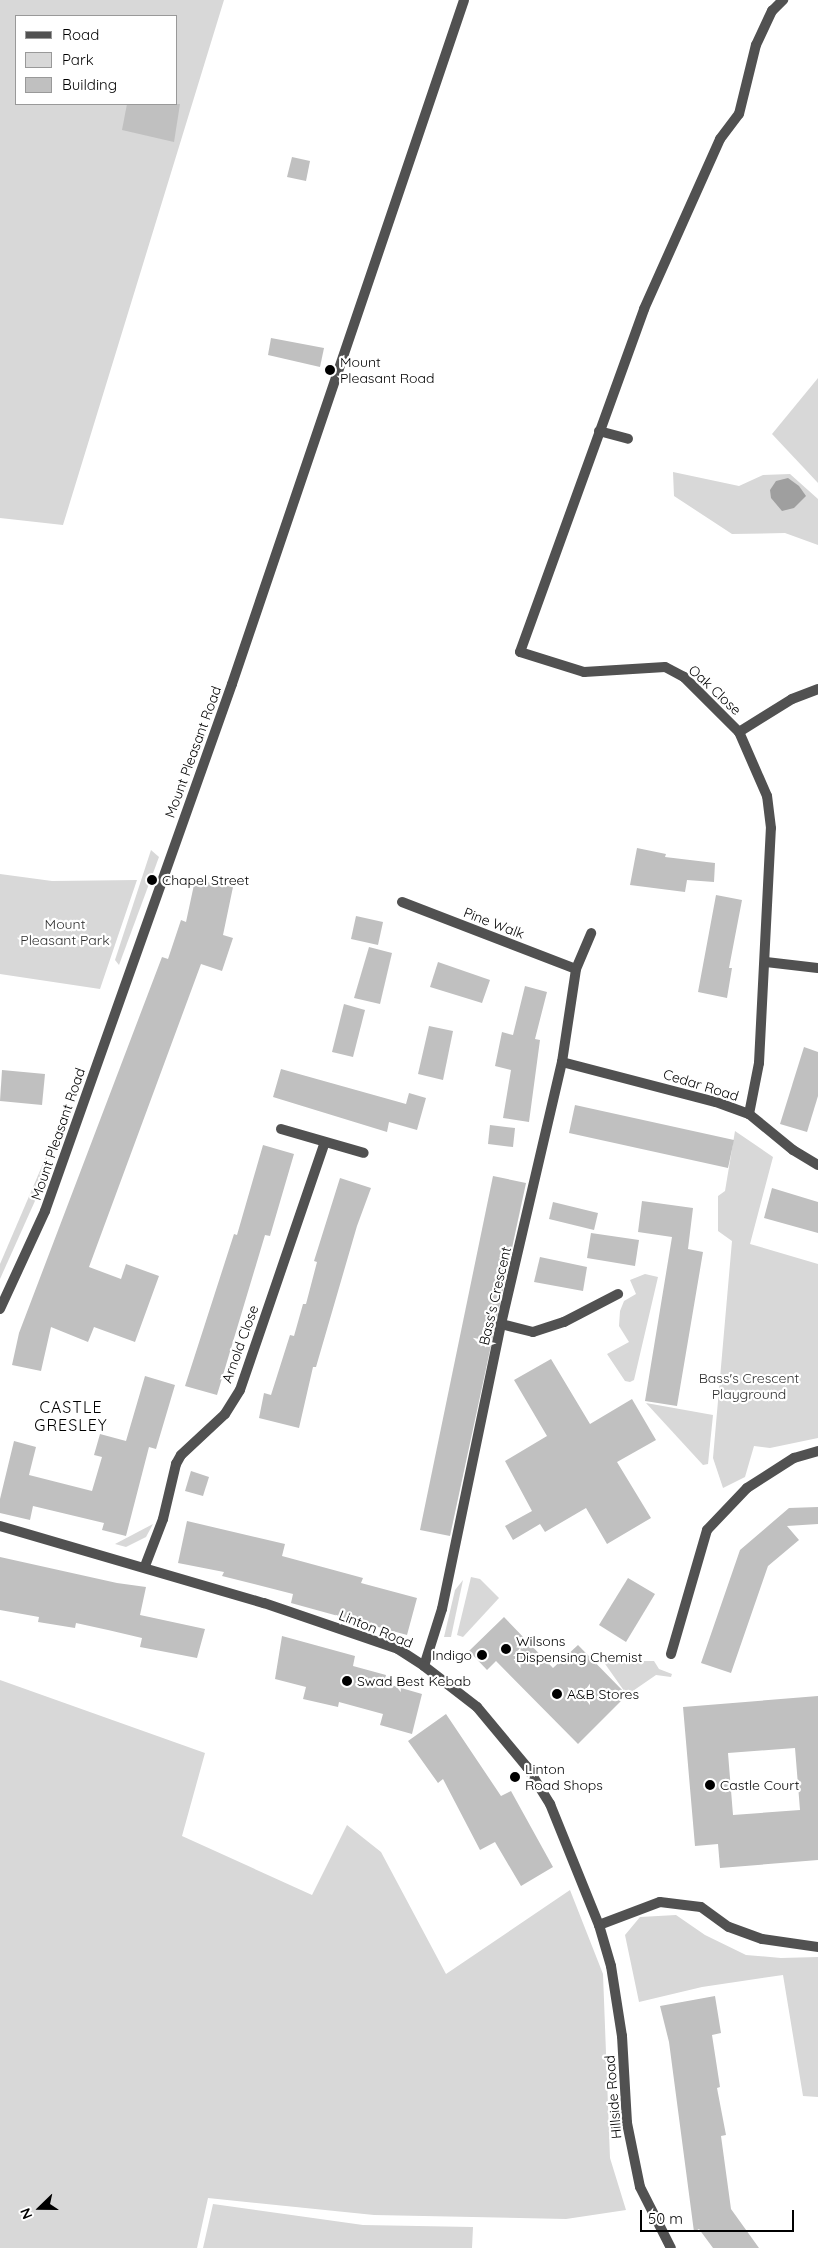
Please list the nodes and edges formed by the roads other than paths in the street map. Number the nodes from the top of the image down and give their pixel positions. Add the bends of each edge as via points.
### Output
1 (464, 0) edge
2 (783, 0) edge
3 (599, 431) junction
4 (628, 439) dead end
5 (818, 689) edge
6 (739, 732) junction
7 (402, 902) dead end
8 (592, 933) dead end
9 (766, 962) junction
10 (818, 968) edge
11 (576, 969) junction
12 (562, 1062) junction
13 (749, 1114) junction
14 (281, 1129) dead end
15 (325, 1142) junction
16 (364, 1153) dead end
17 (818, 1165) edge
18 (618, 1294) dead end
19 (0, 1309) edge
20 (501, 1324) junction
21 (818, 1451) edge
22 (0, 1526) edge
23 (145, 1566) junction
24 (671, 1654) dead end
25 (424, 1666) junction
26 (598, 1925) junction
27 (818, 1947) edge
28 (611, 1966) joint
29 (670, 2248) edge

1 - 19 street, Mount Pleasant Road via 232,684 45,1211
2 - 3 street via 772,11 756,45 739,114 720,139 648,301
3 - 4 street
3 - 6 street, Oak Close via 520,652 584,672 664,667 684,677
5 - 6 street via 792,699
6 - 9 street, Oak Close via 767,796 771,828
7 - 11 street, Pine Walk
8 - 11 street, Bass's Crescent
9 - 10 street
9 - 13 street, Oak Close via 759,1064
11 - 12 street, Bass's Crescent
12 - 13 street, Cedar Road via 716,1102
12 - 20 street, Bass's Crescent
13 - 17 street, Cedar Road via 793,1150
14 - 15 street
15 - 16 street
15 - 23 street, Arnold Close via 240,1390 225,1414 176,1464 163,1519
18 - 20 street via 564,1322 533,1332
20 - 25 street, Bass's Crescent via 442,1609
21 - 24 street via 794,1458 747,1488 707,1530
22 - 23 street, Linton Road
23 - 25 street, Linton Road via 398,1649
25 - 26 street, Linton Road via 477,1708 527,1767 550,1804
26 - 27 street via 660,1902 701,1907 729,1927 762,1938
26 - 28 street, Linton Road
28 - 29 street, Hillside Road via 622,2036 627,2123 640,2187

